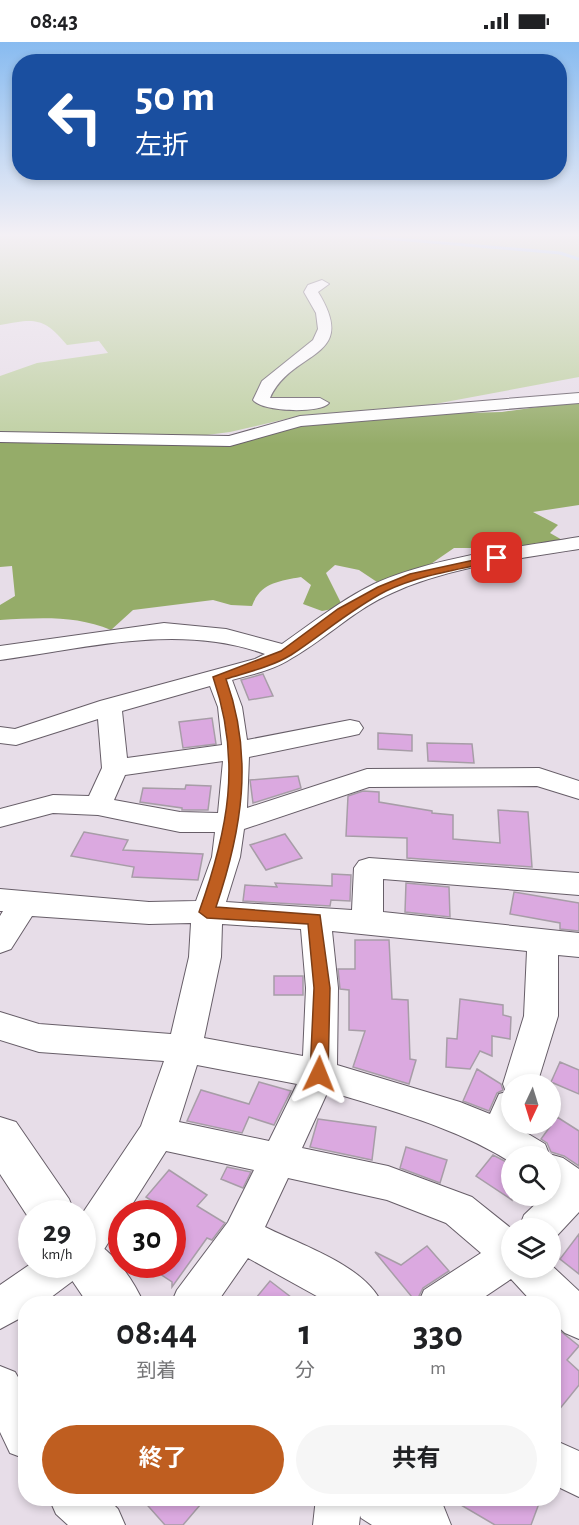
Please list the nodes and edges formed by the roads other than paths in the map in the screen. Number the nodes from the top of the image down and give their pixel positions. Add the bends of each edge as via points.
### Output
1 (321, 305) edge
2 (579, 383) edge
3 (579, 398) edge
4 (464, 407) junction
5 (0, 437) edge
6 (579, 543) edge
7 (0, 653) edge
8 (285, 653) junction
9 (219, 677) junction
10 (109, 706) junction
11 (350, 728) dead end
12 (0, 735) edge
13 (236, 751) junction
14 (115, 768) junction
15 (579, 790) edge
16 (98, 806) junction
17 (0, 818) edge
18 (233, 823) junction
19 (579, 884) edge
20 (12, 902) edge
21 (207, 912) junction
22 (315, 919) junction
23 (367, 922) junction
24 (0, 941) edge
25 (543, 941) junction
26 (579, 945) edge
27 (0, 1026) edge
28 (185, 1049) junction
29 (319, 1074) junction
30 (523, 1074) edge
31 (501, 1120) edge
32 (157, 1133) junction
33 (0, 1136) edge
34 (279, 1161) junction
35 (571, 1185) edge
36 (43, 1200) edge
37 (546, 1218) edge
38 (96, 1227) edge
39 (242, 1235) junction
40 (501, 1245) edge
41 (501, 1261) edge
42 (96, 1275) edge
43 (44, 1278) edge
44 (536, 1278) edge
45 (18, 1296) edge
46 (18, 1296) edge
47 (113, 1296) edge
48 (197, 1296) edge
49 (353, 1296) edge
50 (450, 1296) edge
51 (555, 1296) edge
52 (561, 1302) edge
53 (0, 1309) edge
54 (579, 1319) edge
55 (0, 1387) edge
56 (18, 1422) edge
57 (561, 1465) edge
58 (579, 1474) edge
59 (338, 1506) edge
60 (393, 1506) edge
61 (336, 1525) edge
62 (423, 1525) edge

1 - 4 street via 327,323 324,338 272,380 261,400 273,405 376,403
2 - 4 street
3 - 4 street
4 - 5 street via 300,421 230,441
6 - 8 street via 414,576 342,612
7 - 8 street via 187,629 260,643
8 - 9 street
9 - 10 street
9 - 13 street via 230,707
10 - 12 street via 16,737
10 - 14 street
11 - 13 street
13 - 14 street
13 - 18 street
14 - 16 street
15 - 18 street via 539,777 367,778
16 - 17 street via 53,804
16 - 18 street via 180,822
18 - 21 street
19 - 23 street via 369,868
20 - 21 street via 149,913
20 - 24 street
21 - 22 street
21 - 28 street via 205,957
22 - 23 street
22 - 29 street via 322,988
23 - 25 street
25 - 26 street
25 - 30 street via 542,1016
27 - 28 street via 39,1038
28 - 29 street
28 - 32 street
29 - 31 street via 460,1118
29 - 34 street
32 - 34 street
32 - 38 street
33 - 36 main road
34 - 39 street
34 - 40 street via 388,1183 459,1210
35 - 37 street
39 - 48 street
39 - 49 street via 339,1284
41 - 50 street
42 - 47 main road
43 - 46 street
44 - 51 street
45 - 53 street
52 - 54 street
55 - 56 street
57 - 58 street
59 - 61 street
60 - 62 main road

